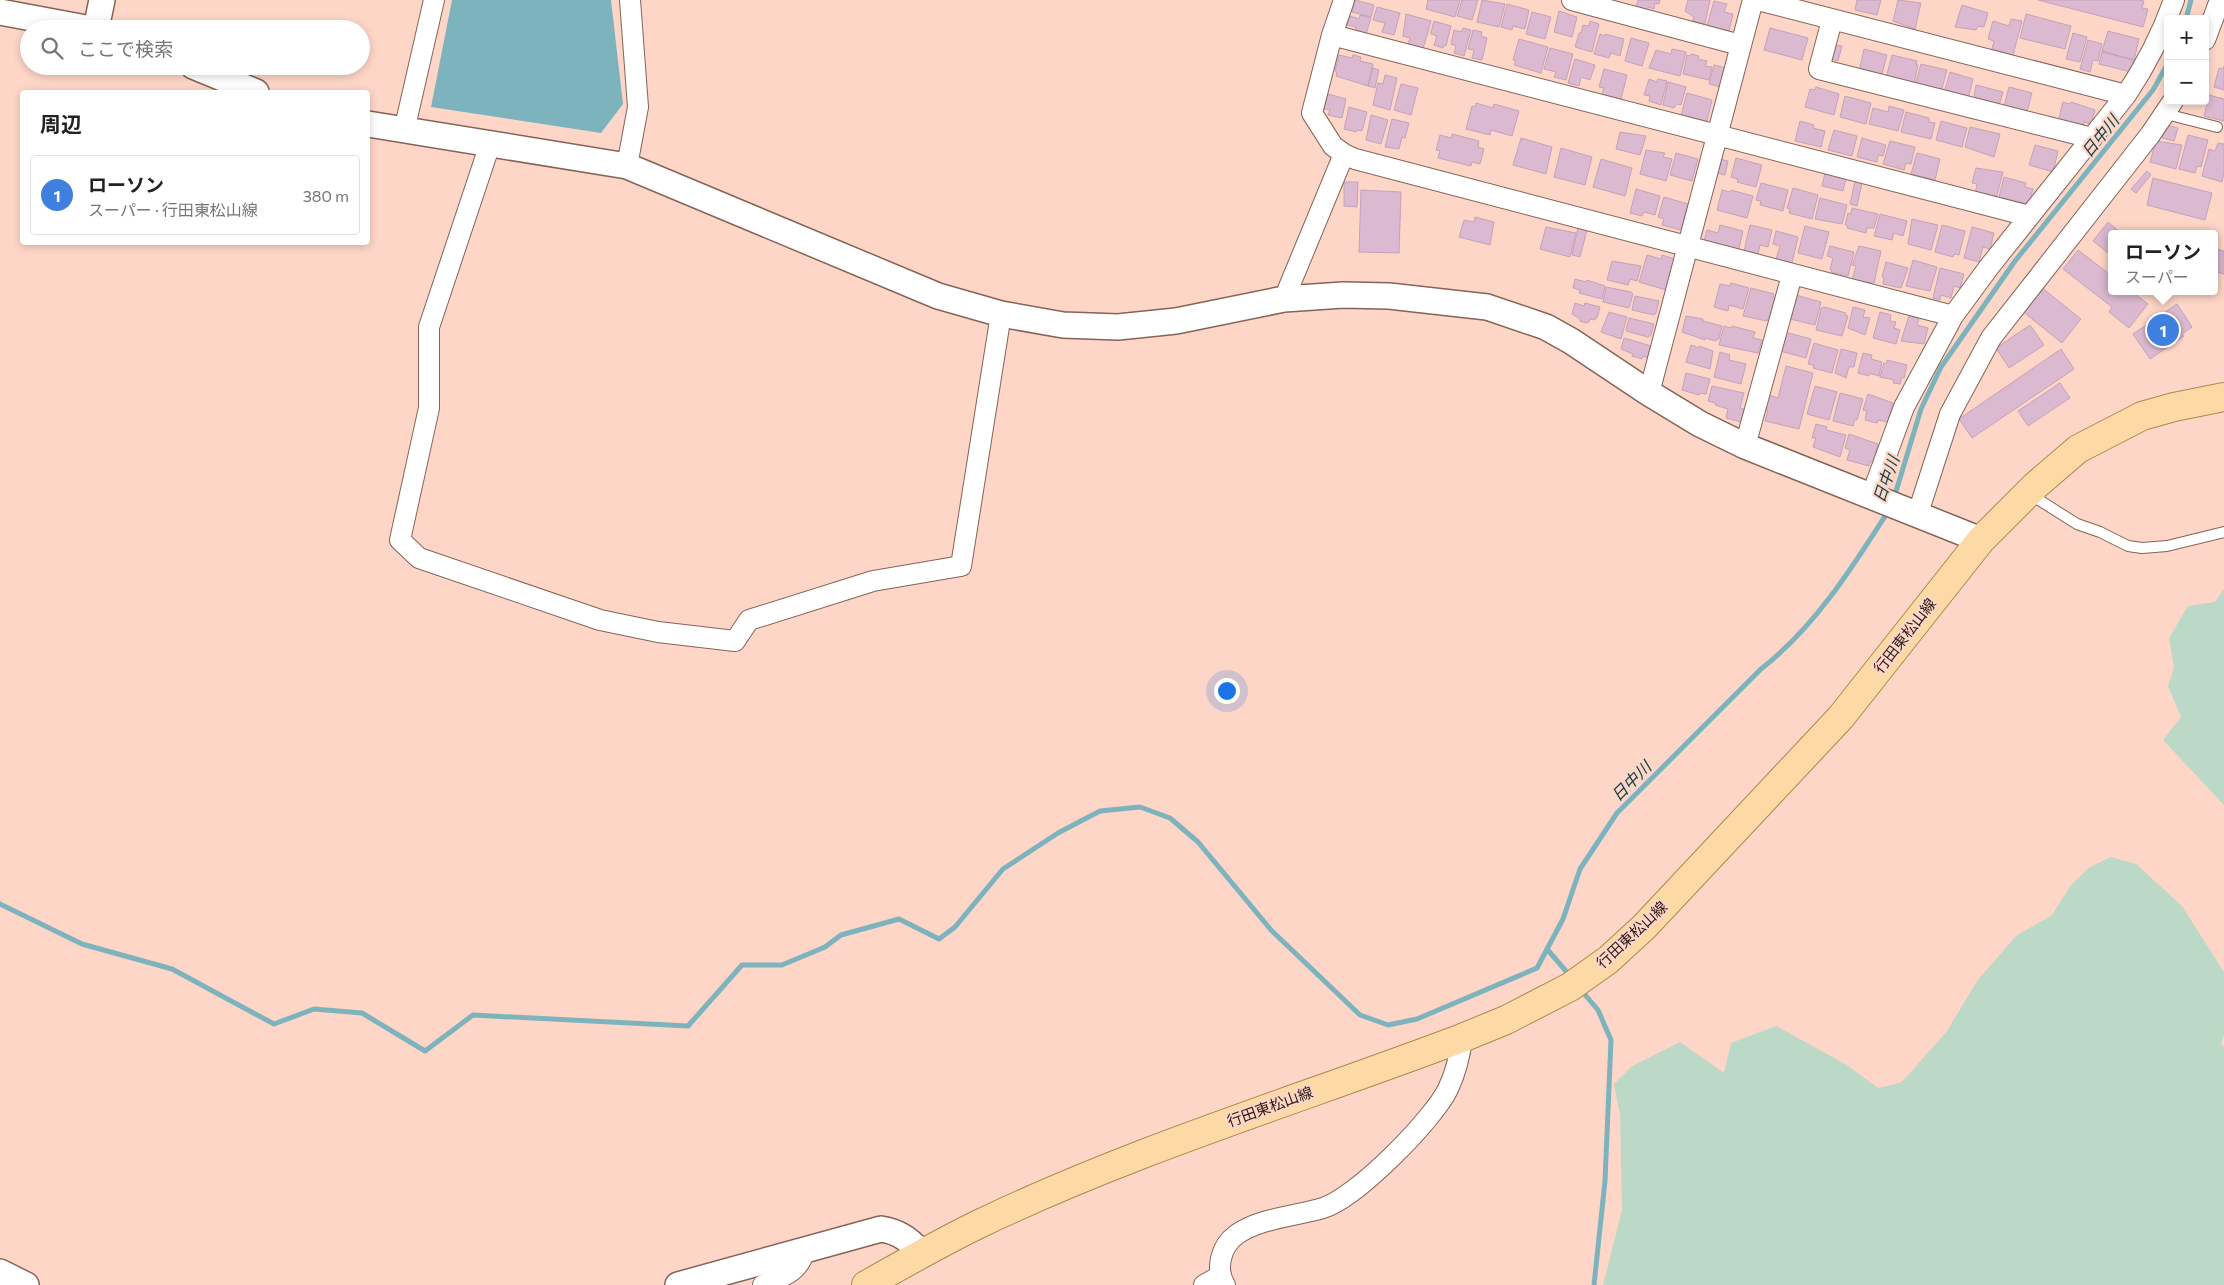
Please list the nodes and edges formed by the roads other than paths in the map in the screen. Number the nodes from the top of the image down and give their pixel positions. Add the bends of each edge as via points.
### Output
1 (102, 0) edge
2 (434, 0) edge
3 (630, 0) edge
4 (1344, 0) edge
5 (1572, 0) edge
6 (1753, 0) edge
7 (1758, 0) edge
8 (2174, 0) edge
9 (2220, 0) edge
10 (0, 12) edge
11 (43, 20) edge
12 (98, 20) edge
13 (1832, 20) junction
14 (2209, 29) edge
15 (1332, 35) junction
16 (1740, 45) junction
17 (215, 75) edge
18 (251, 90) edge
19 (2126, 95) junction
20 (2170, 107) edge
21 (370, 124) edge
22 (2217, 126) dead end
23 (404, 131) junction
24 (1716, 134) junction
25 (2092, 138) junction
26 (490, 144) junction
27 (1344, 154) junction
28 (627, 166) junction
29 (2029, 216) junction
30 (1687, 246) junction
31 (1792, 275) junction
32 (1284, 299) junction
33 (1001, 314) junction
34 (1953, 316) junction
35 (1649, 393) junction
36 (2224, 397) edge
37 (1745, 446) junction
38 (2028, 492) junction
39 (1872, 497) junction
40 (1918, 513) junction
41 (2224, 532) edge
42 (1981, 540) junction
43 (1462, 1038) junction
44 (806, 1250) junction
45 (922, 1253) junction
46 (0, 1272) edge
47 (1216, 1282) edge
48 (26, 1285) edge
49 (678, 1285) edge
50 (763, 1285) edge
51 (866, 1285) edge

1 - 12 street
2 - 23 street
3 - 28 street via 638,107
4 - 15 street
5 - 16 street
6 - 16 street
7 - 13 street
8 - 19 street via 2148,58
9 - 14 street
10 - 11 street
13 - 19 street
13 - 25 street via 1819,69
15 - 24 street
15 - 27 street via 1312,113 1333,146
16 - 24 street
17 - 18 street
19 - 25 street
20 - 22 lane
20 - 40 street via 1991,338 1950,414
21 - 23 street
23 - 26 street
24 - 29 street
24 - 30 street
25 - 29 street
26 - 28 street
26 - 33 street via 429,327 429,408 400,540 419,558 600,620 658,632 735,641 749,620 873,581 961,566
27 - 30 street
27 - 32 street
28 - 33 street via 938,296
29 - 34 street
30 - 31 street
30 - 35 street
31 - 34 street
31 - 37 street
32 - 33 street via 1176,321 1118,327 1063,325
32 - 35 street via 1380,296 1487,306 1571,341
34 - 39 street via 1904,407
35 - 37 street
36 - 38 main road, 行田東松山線 via 2142,416 2117,428 2078,449
37 - 39 street
38 - 41 lane via 2077,524 2128,546 2167,546
38 - 42 main road, 行田東松山線
39 - 40 street
40 - 42 street
42 - 43 main road, 行田東松山線 via 1842,717 1644,927 1608,960 1570,987 1506,1020
43 - 45 main road, 行田東松山線 via 1078,1180
43 - 47 street via 1457,1067 1447,1091 1423,1122 1372,1176 1324,1208 1265,1222 1236,1235 1222,1250
44 - 45 street via 881,1229 904,1236
44 - 49 street
44 - 50 street via 796,1269
45 - 51 main road, 行田東松山線
46 - 48 street

